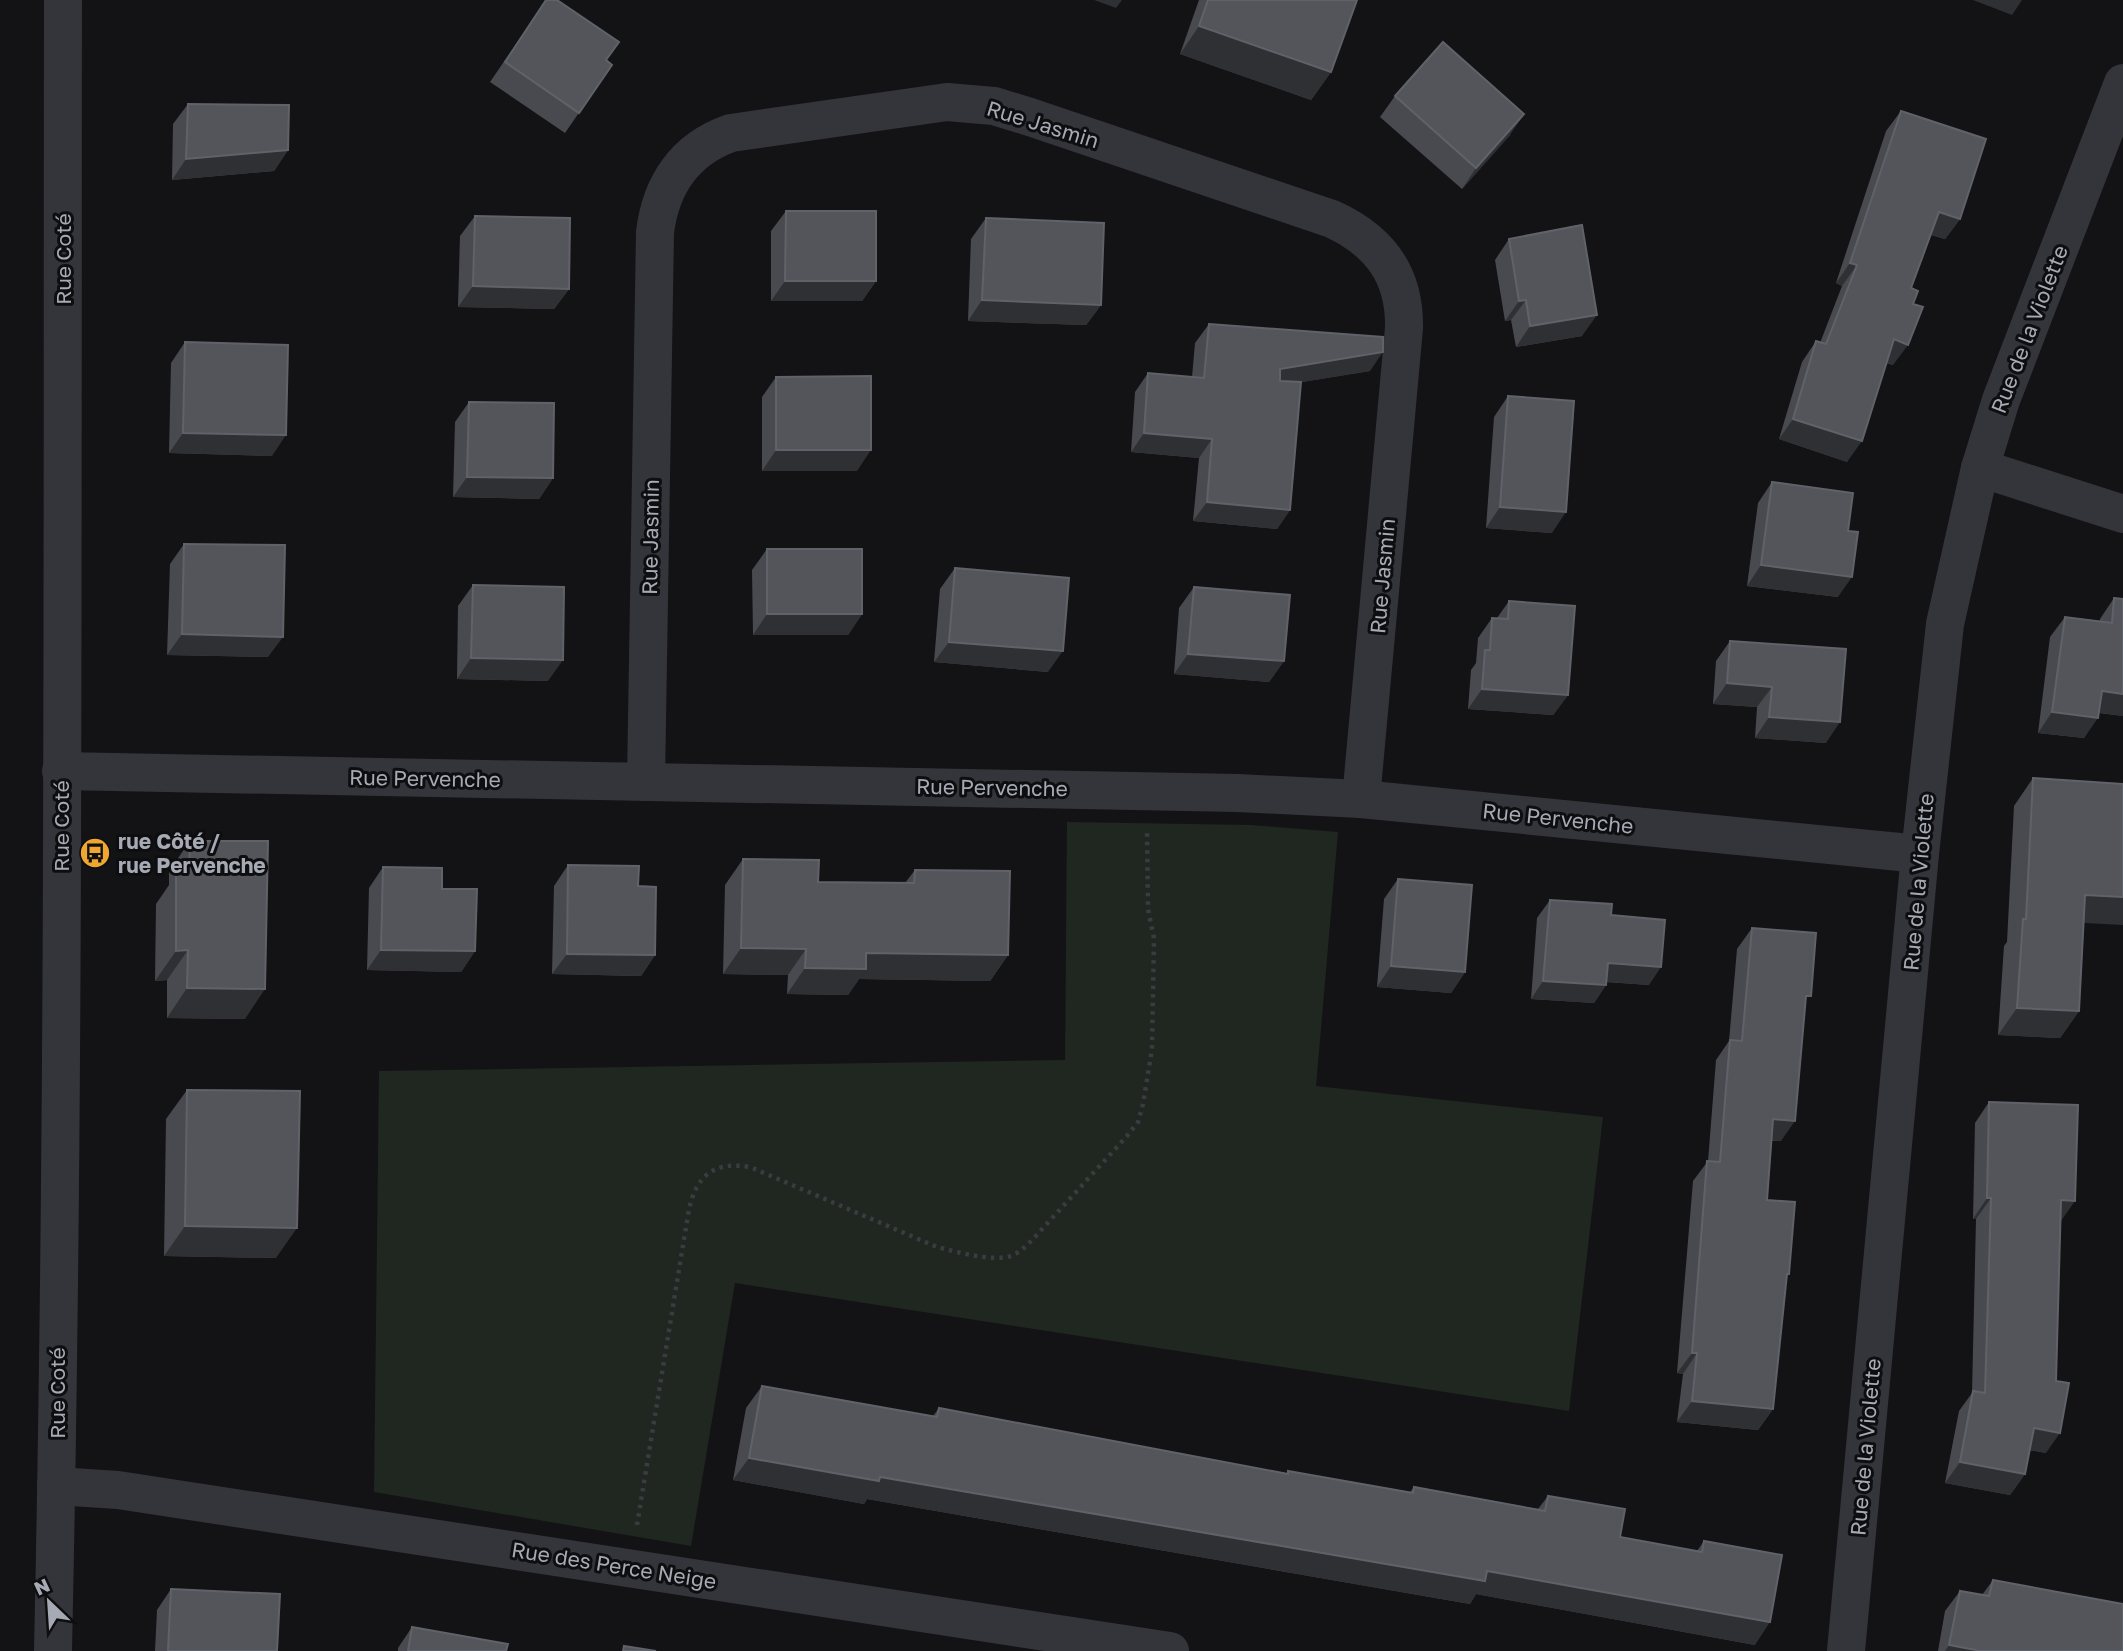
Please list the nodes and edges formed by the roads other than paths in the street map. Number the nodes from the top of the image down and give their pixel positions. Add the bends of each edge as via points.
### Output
1 (63, 0) edge
2 (2123, 83) edge
3 (1980, 468) junction
4 (2123, 513) edge
5 (61, 771) junction
6 (646, 782) junction
7 (1361, 799) junction
8 (1920, 854) junction
9 (57, 1486) junction
10 (53, 1651) edge
11 (1170, 1651) edge
12 (1846, 1651) edge

1 - 5 street, Rue Coté
2 - 3 street, Rue de la Violette via 2001,401
3 - 4 street
3 - 8 street, Rue de la Violette via 1945,624
5 - 6 street, Rue Pervenche
5 - 9 street, Rue Coté
6 - 7 street, Rue Pervenche via 1147,790
6 - 7 street, Rue Jasmin via 655,232 668,184 701,147 731,133 947,102 995,106 1332,219 1363,236 1387,261 1401,293 1404,328
7 - 8 street, Rue Pervenche
8 - 12 street, Rue de la Violette
9 - 10 street, Rue Coté
9 - 11 street, Rue des Perce Neige via 118,1490

